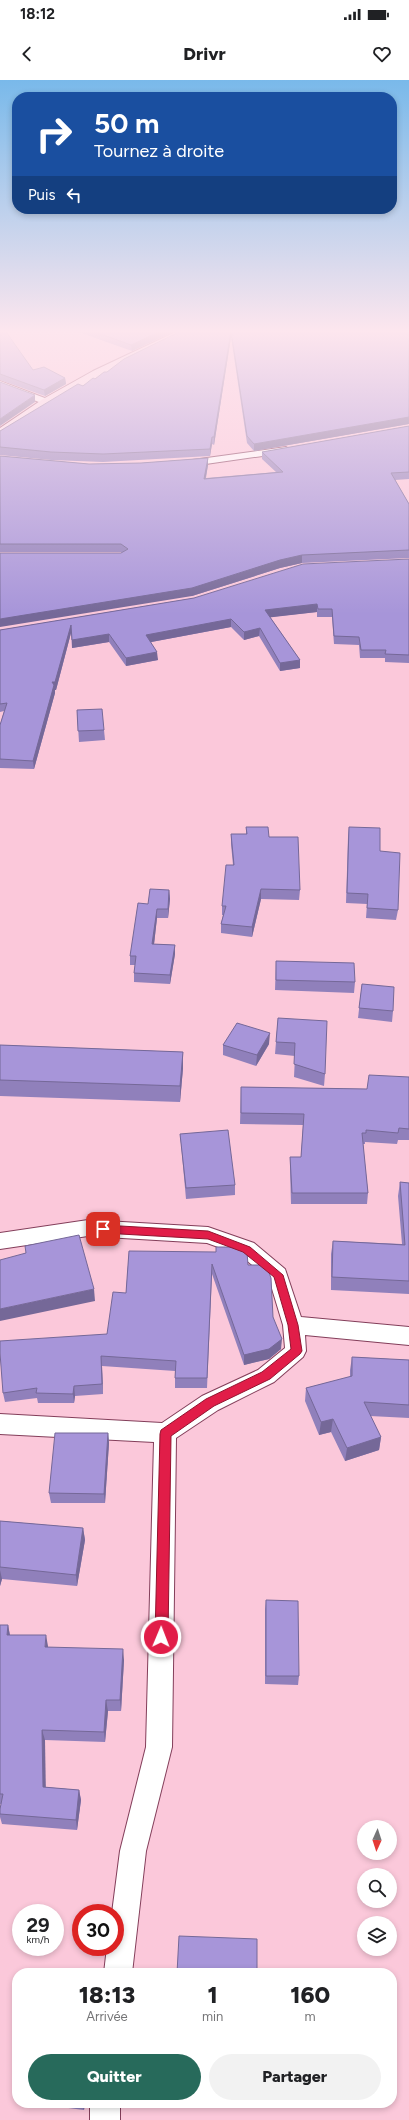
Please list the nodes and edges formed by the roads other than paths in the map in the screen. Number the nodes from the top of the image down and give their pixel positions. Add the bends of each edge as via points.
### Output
1 (14, 424) edge
2 (0, 434) edge
3 (300, 447) edge
4 (175, 464) edge
5 (0, 1241) edge
6 (293, 1325) junction
7 (409, 1336) edge
8 (0, 1424) edge
9 (165, 1434) junction
10 (119, 1968) edge
11 (104, 2108) edge
12 (105, 2120) edge

1 - 2 main road
3 - 4 street
5 - 6 street via 88,1228 208,1235 247,1249 278,1275
6 - 7 street
6 - 9 street via 296,1351 266,1376 210,1403
8 - 9 street
9 - 10 street via 159,1746 133,1852
11 - 12 street

